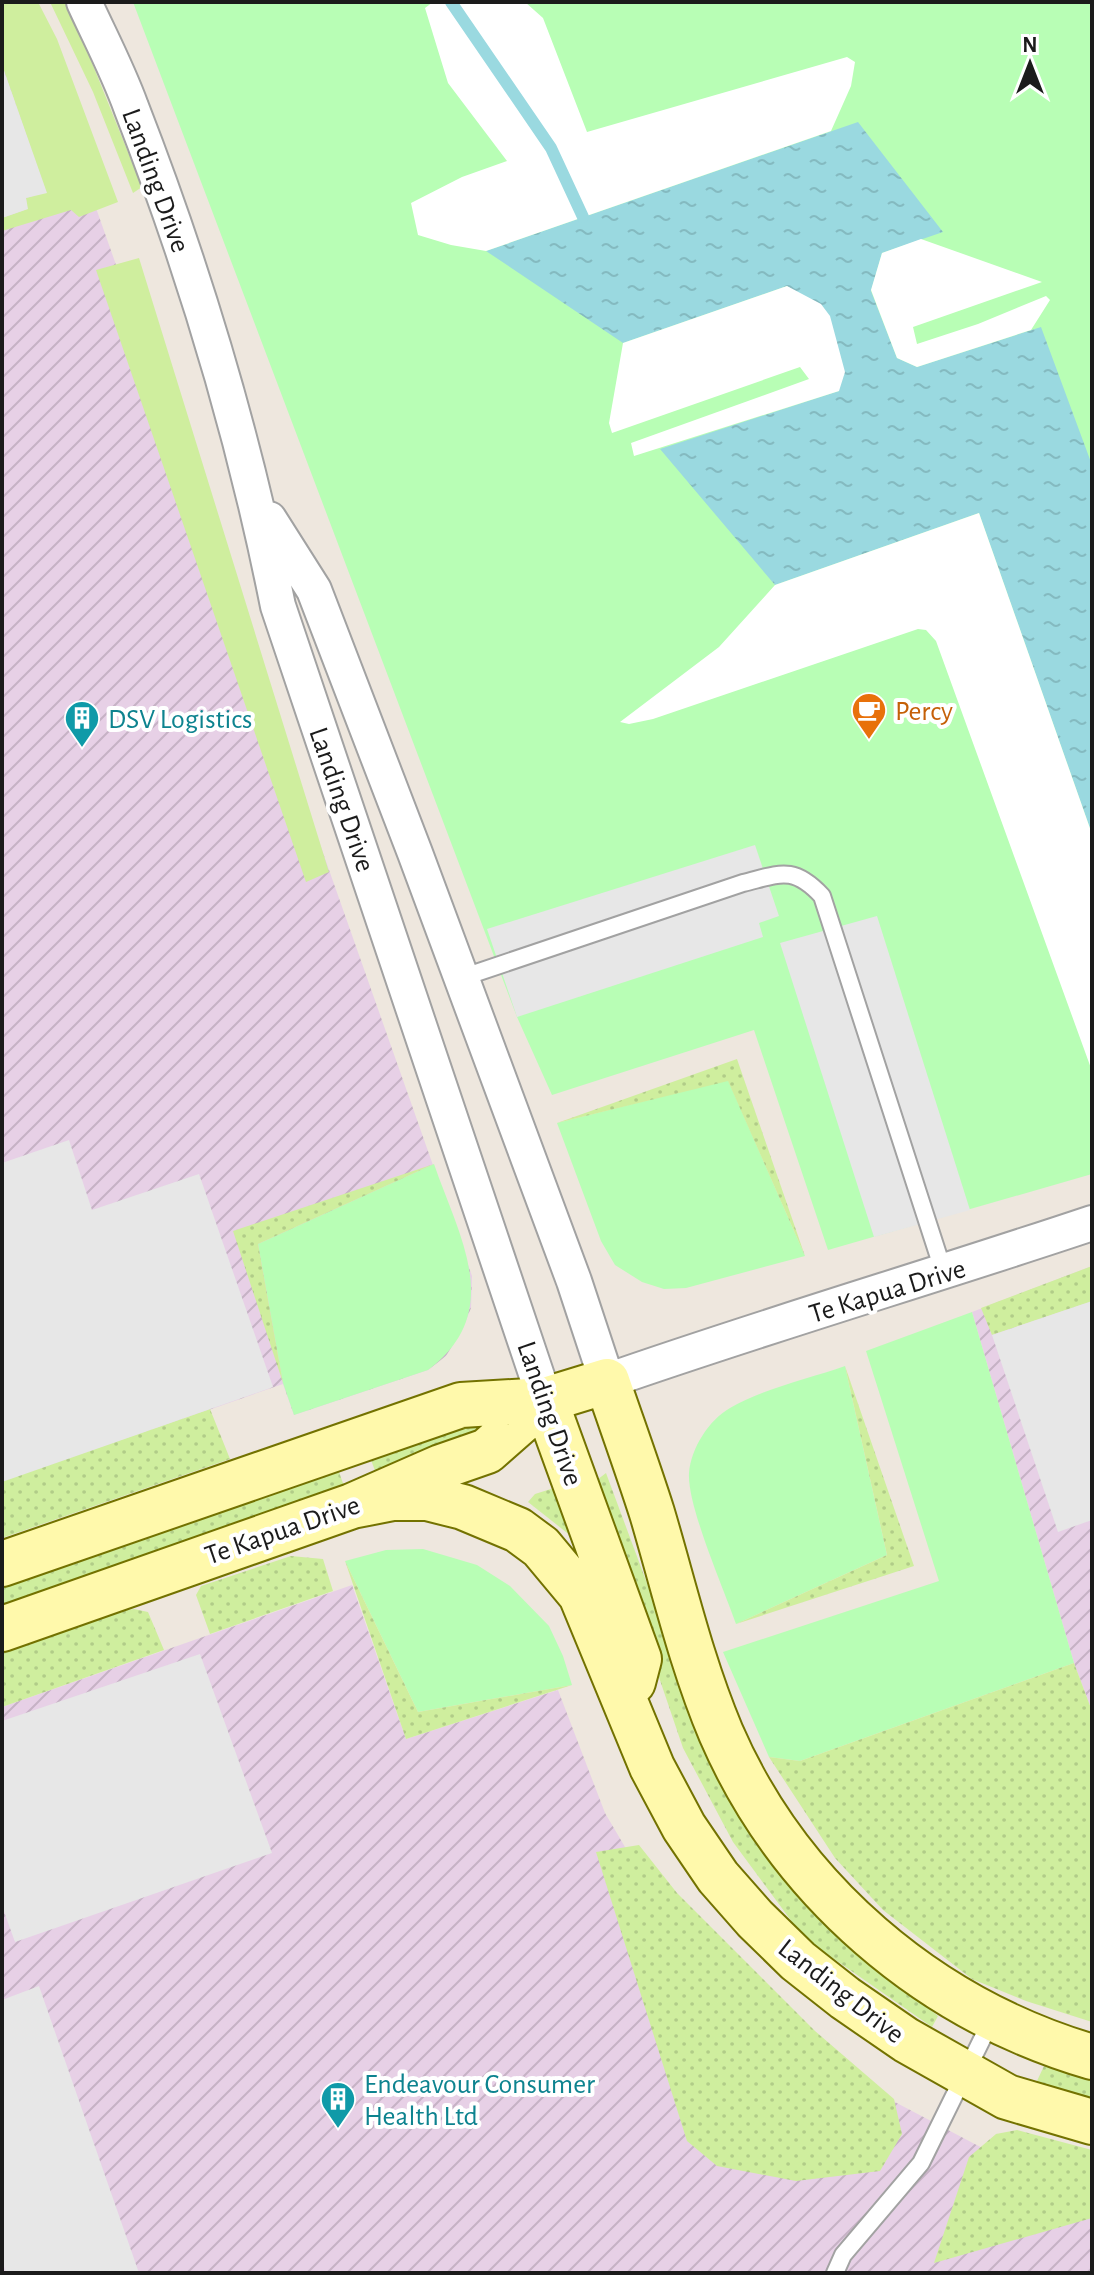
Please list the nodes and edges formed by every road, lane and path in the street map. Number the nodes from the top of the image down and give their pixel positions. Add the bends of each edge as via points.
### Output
1 (84, 2) edge
2 (258, 502) junction
3 (461, 978) junction
4 (1092, 1223) edge
5 (944, 1273) junction
6 (607, 1381) junction
7 (545, 1400) junction
8 (352, 1506) junction
9 (2, 1564) edge
10 (2, 1629) edge
11 (631, 1716) junction
12 (993, 2017) junction
13 (1092, 2057) edge
14 (965, 2074) junction
15 (1092, 2122) edge
16 (835, 2273) edge

1 - 2 street, Landing Drive via 131,105 208,322
2 - 3 street, Landing Drive via 314,590
2 - 7 street, Landing Drive via 278,606
3 - 5 lane via 743,883 785,873 807,879 822,896
3 - 6 street, Landing Drive
4 - 5 street, Te Kapua Drive
5 - 6 street, Te Kapua Drive
6 - 7 street, Te Kapua Drive
6 - 12 street, Landing Drive via 690,1649 747,1786 777,1835 866,1934 918,1974
7 - 8 street, Te Kapua Drive via 487,1451
7 - 9 street, Te Kapua Drive via 461,1405
7 - 11 street, Landing Drive via 639,1659
8 - 10 street, Te Kapua Drive
8 - 11 street via 427,1498 518,1530 541,1547 581,1595
11 - 14 street, Landing Drive via 684,1827 755,1919 845,1998
12 - 13 street, Landing Drive via 1051,2045
12 - 14 lane
14 - 15 street, Landing Drive via 1007,2097
14 - 16 lane via 921,2163 843,2255

